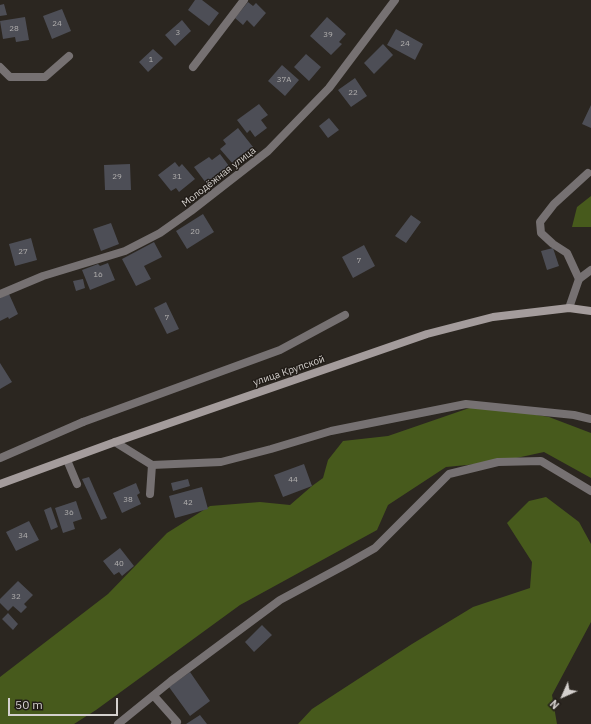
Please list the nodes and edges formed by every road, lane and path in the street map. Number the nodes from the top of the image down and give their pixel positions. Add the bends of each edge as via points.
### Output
1 (244, 0) edge
2 (395, 0) edge
3 (69, 56) dead end
4 (0, 66) edge
5 (192, 67) dead end
6 (588, 173) dead end
7 (591, 270) edge
8 (579, 279) junction
9 (0, 294) edge
10 (569, 308) junction
11 (591, 311) edge
12 (345, 314) dead end
13 (591, 419) edge
14 (115, 442) junction
15 (0, 458) edge
16 (67, 460) junction
17 (152, 465) junction
18 (0, 484) edge
19 (77, 484) dead end
20 (591, 491) edge
21 (150, 494) dead end
22 (154, 696) junction
23 (118, 724) edge
24 (175, 724) edge

1 - 5 street
2 - 9 street, Молодёжная улица via 318,100 268,151 191,211 160,233 126,251 43,276
3 - 4 street via 45,77 10,77
6 - 8 street via 554,204 540,222 541,233 567,253
7 - 8 street
8 - 10 street
10 - 11 street, улица Крупской
10 - 14 street, улица Крупской via 494,317 427,334
12 - 15 street via 280,350 83,422
13 - 17 street via 466,404 331,431 222,462
14 - 16 street, улица Крупской
14 - 17 street
16 - 18 street, улица Крупской
16 - 19 street
17 - 21 street
20 - 22 street via 541,461 498,462 449,474 375,548 280,600
22 - 23 street
22 - 24 street via 177,722

